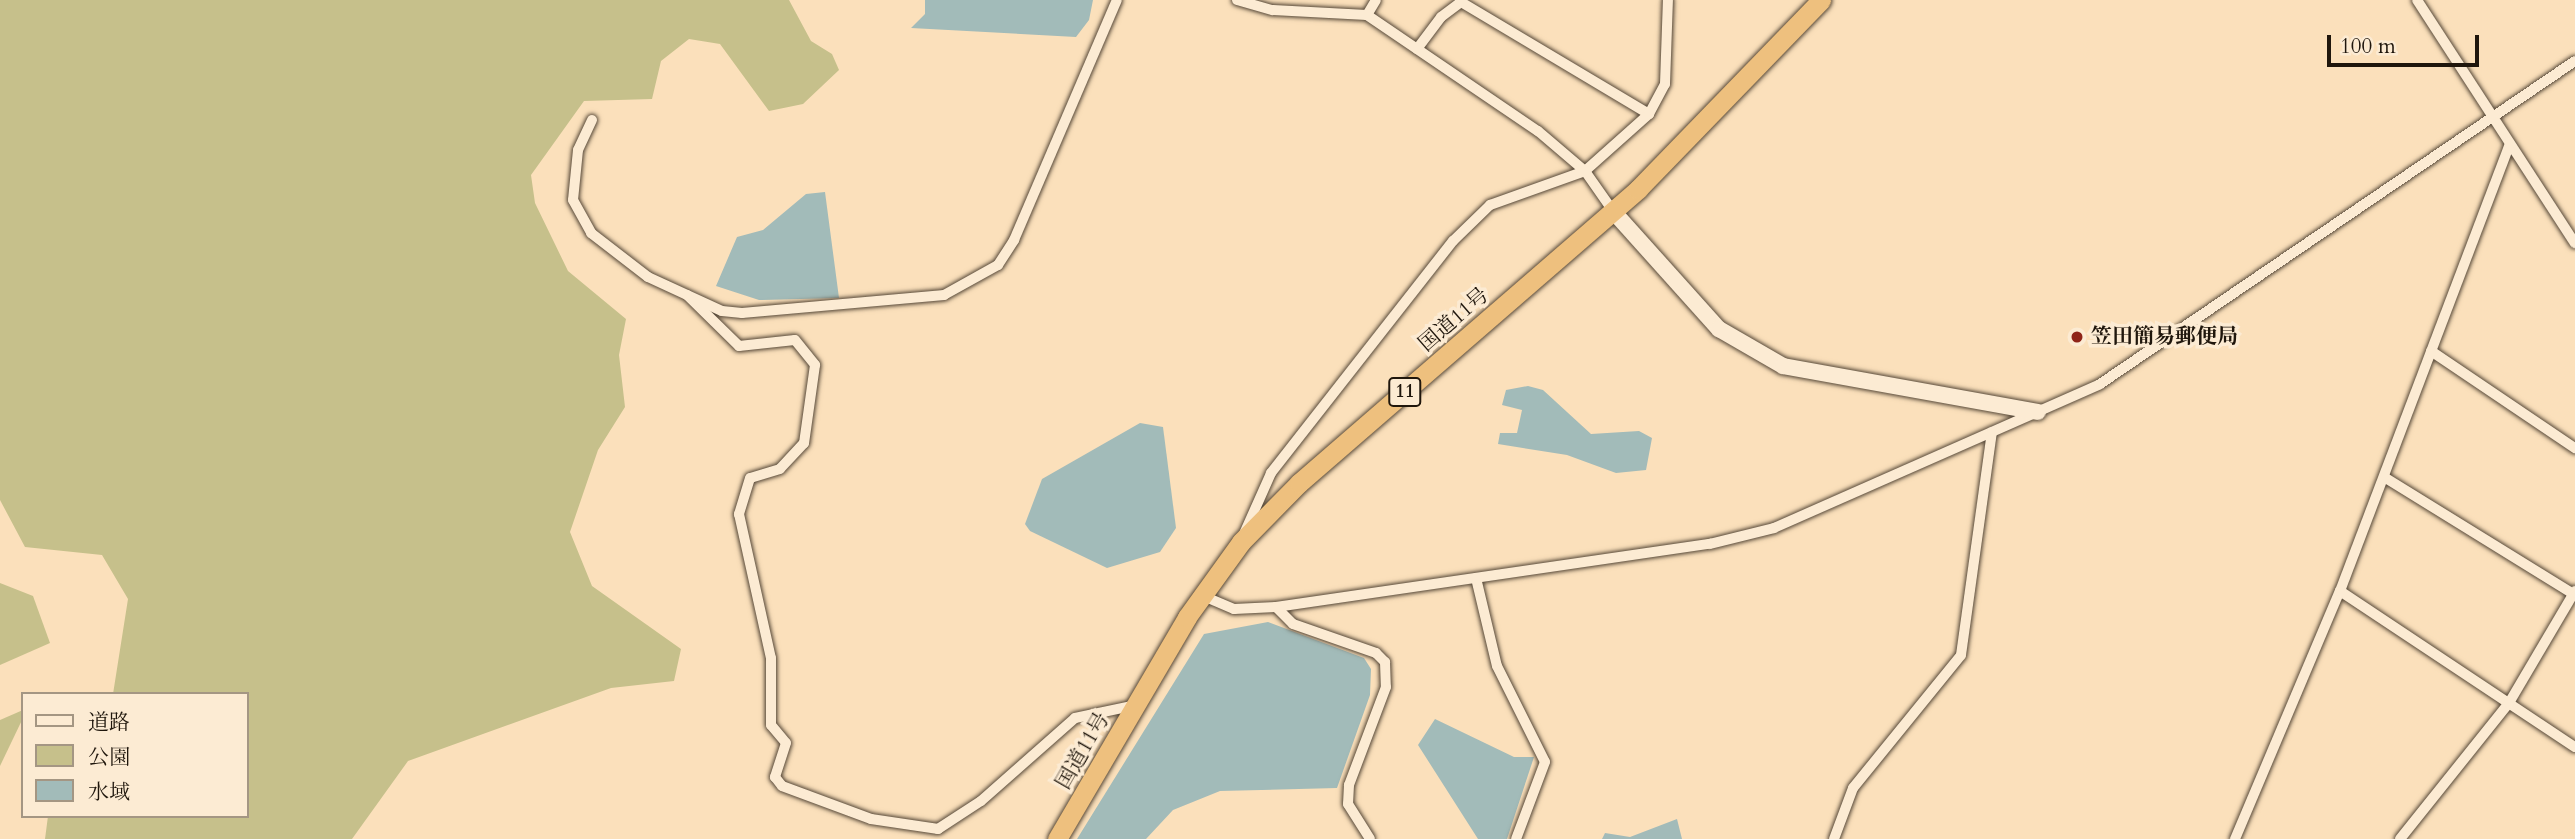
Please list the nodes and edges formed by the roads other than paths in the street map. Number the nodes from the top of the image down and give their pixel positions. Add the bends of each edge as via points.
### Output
1 (1117, 0) edge
2 (1237, 0) edge
3 (1376, 0) edge
4 (1668, 0) edge
5 (1821, 0) edge
6 (2417, 0) edge
7 (1367, 15) junction
8 (1417, 49) junction
9 (2575, 61) edge
10 (1649, 114) junction
11 (2496, 114) junction
12 (592, 120) dead end
13 (2510, 144) junction
14 (1584, 171) junction
15 (1613, 211) junction
16 (2575, 243) edge
17 (687, 295) junction
18 (2431, 351) junction
19 (2038, 412) junction
20 (1992, 432) junction
21 (2575, 447) edge
22 (2384, 477) junction
23 (1241, 542) junction
24 (1476, 578) junction
25 (2340, 591) junction
26 (2574, 593) edge
27 (1201, 595) junction
28 (1276, 607) junction
29 (2510, 703) junction
30 (1136, 705) junction
31 (2575, 747) edge
32 (1057, 839) edge
33 (1370, 839) edge
34 (1516, 839) edge
35 (1834, 839) edge
36 (2235, 839) edge
37 (2400, 839) edge

1 - 17 street via 1014,240 984,276 944,295 742,313
2 - 7 street via 1273,10
3 - 7 street
4 - 10 street via 1665,84
5 - 15 highway, 国道11号 / 11
6 - 11 street
7 - 8 street
8 - 10 street via 1461,2
8 - 14 street
9 - 11 street
10 - 14 street
11 - 13 street
11 - 19 street via 2100,384
12 - 17 street via 572,175 581,219 618,257
13 - 16 street
13 - 18 street
14 - 15 street
14 - 23 street via 1490,205 1453,241 1265,481
15 - 19 street via 1718,329 1783,366
15 - 23 highway, 国道11号 / 11 via 1299,483
17 - 30 street via 739,346 795,340 815,365 804,443 780,469 750,478 739,514 771,658 771,725 786,743 775,777 782,786 871,818 938,829 981,801 1075,718
18 - 21 street
18 - 22 street
19 - 20 street
20 - 24 street via 1774,528 1710,544
20 - 35 street via 1961,655 1853,788
22 - 25 street
22 - 26 street
23 - 27 highway, 国道11号 / 11
24 - 28 street
24 - 34 street via 1497,667 1545,762
25 - 29 street
25 - 36 street
26 - 29 street
27 - 28 street via 1234,610
27 - 30 highway, 国道11号 / 11
28 - 33 street via 1293,624 1376,653 1385,662 1385,687 1349,785 1348,804
29 - 31 street
29 - 37 street
30 - 32 highway, 国道11号 / 11

